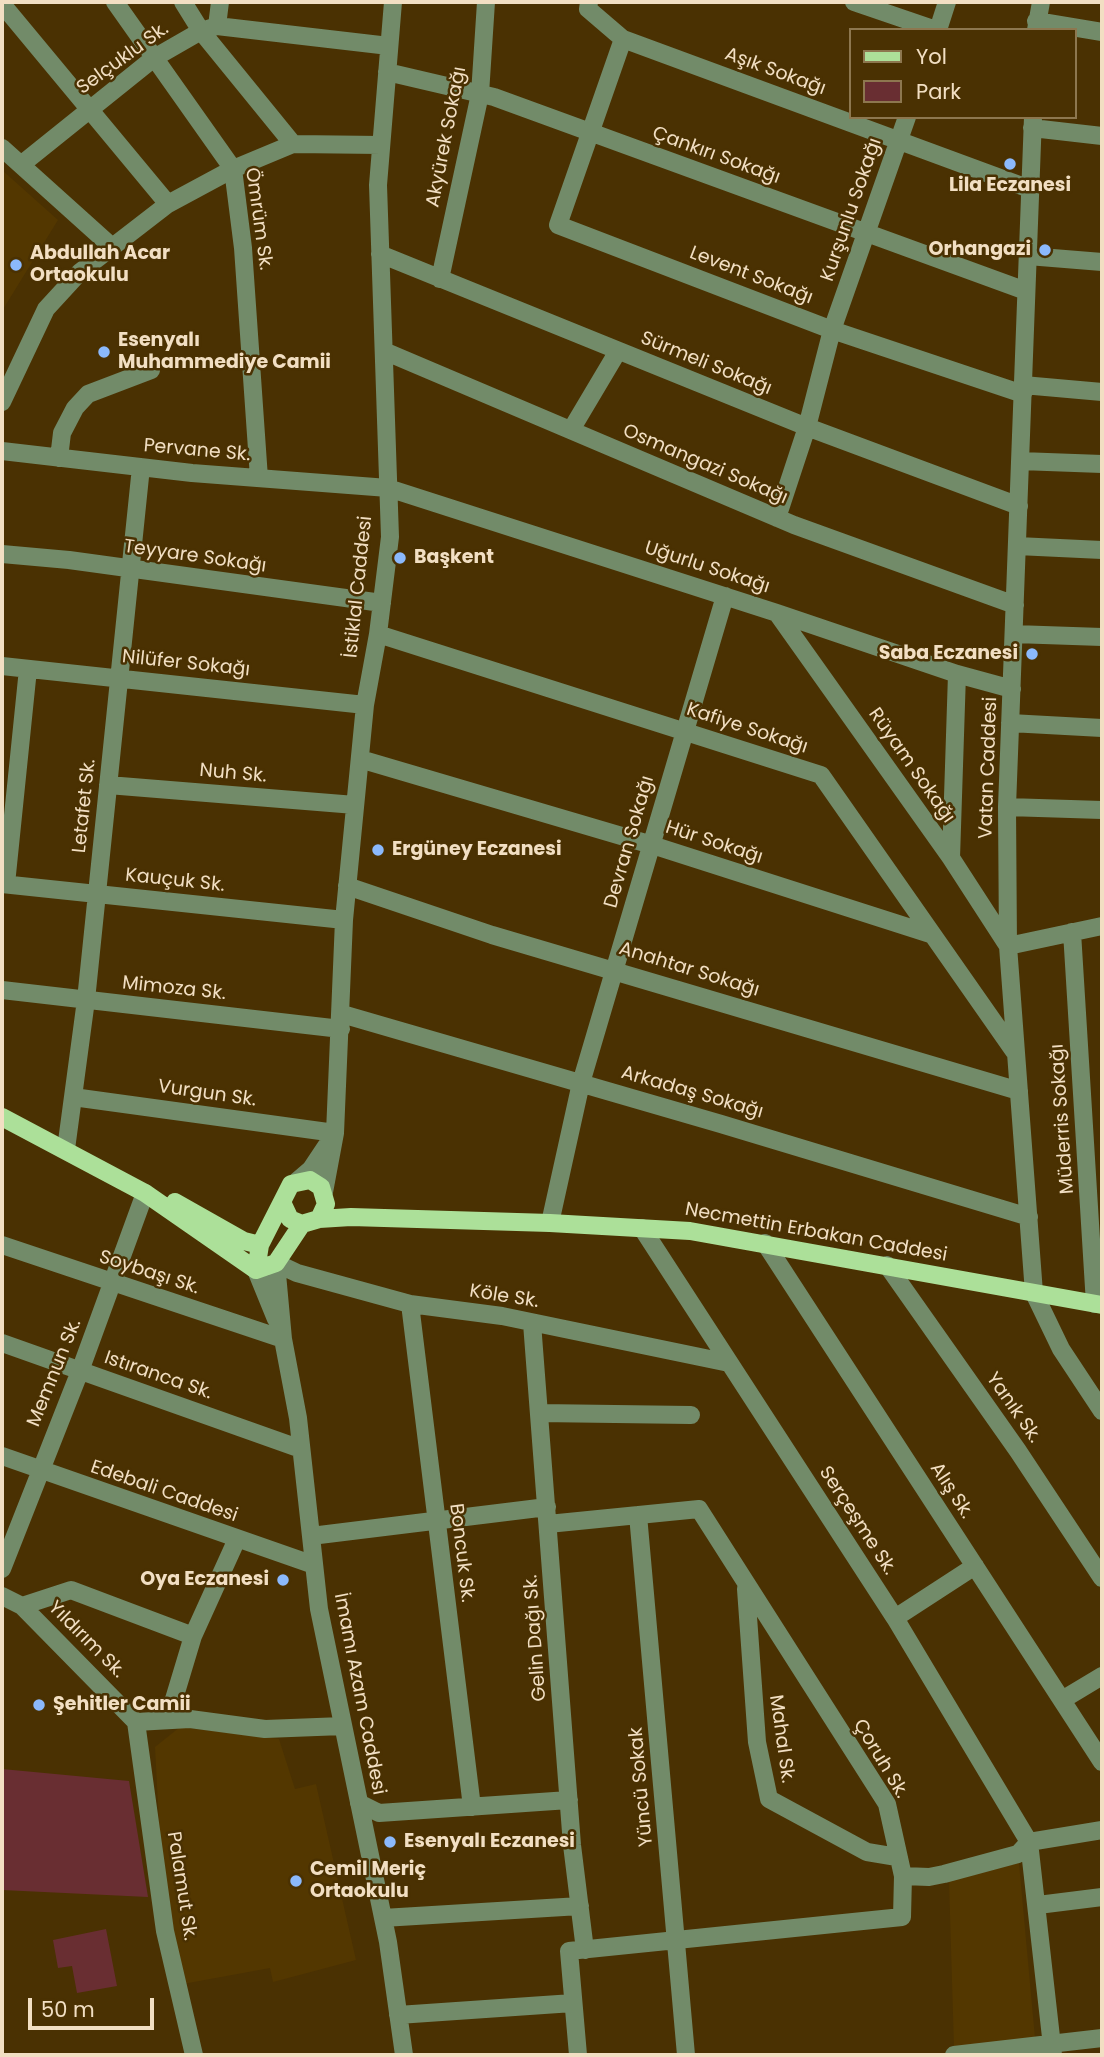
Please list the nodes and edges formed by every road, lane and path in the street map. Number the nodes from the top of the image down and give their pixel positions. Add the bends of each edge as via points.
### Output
1 (115, 2) edge
2 (183, 2) edge
3 (220, 2) edge
4 (393, 2) edge
5 (486, 2) edge
6 (589, 2) edge
7 (855, 2) edge
8 (947, 2) edge
9 (1041, 2) edge
10 (6, 8) edge
11 (1036, 25) edge
12 (209, 28) junction
13 (931, 28) edge
14 (938, 28) edge
15 (1064, 28) edge
16 (1076, 29) edge
17 (1102, 32) edge
18 (623, 39) junction
19 (389, 46) junction
20 (155, 58) junction
21 (387, 72) junction
22 (481, 94) junction
23 (89, 109) junction
24 (906, 119) edge
25 (1032, 123) edge
26 (590, 133) junction
27 (1102, 136) edge
28 (898, 141) junction
29 (293, 144) junction
30 (381, 145) junction
31 (2, 148) edge
32 (22, 164) junction
33 (233, 169) junction
34 (1030, 189) junction
35 (168, 204) junction
36 (867, 233) junction
37 (111, 246) junction
38 (380, 254) junction
39 (1028, 256) junction
40 (1102, 262) edge
41 (440, 279) junction
42 (1026, 291) junction
43 (832, 330) junction
44 (384, 351) junction
45 (618, 351) junction
46 (151, 370) dead end
47 (1023, 390) junction
48 (1102, 392) edge
49 (2, 402) edge
50 (807, 427) junction
51 (571, 430) junction
52 (2, 451) edge
53 (59, 458) junction
54 (1020, 461) junction
55 (1102, 464) edge
56 (141, 467) junction
57 (259, 478) junction
58 (388, 488) junction
59 (1018, 506) junction
60 (777, 518) junction
61 (1017, 546) junction
62 (1102, 550) edge
63 (2, 554) edge
64 (130, 568) junction
65 (725, 596) junction
66 (382, 603) junction
67 (1015, 605) junction
68 (777, 613) junction
69 (378, 634) junction
70 (1014, 634) junction
71 (1102, 637) edge
72 (2, 666) edge
73 (28, 669) junction
74 (957, 674) junction
75 (119, 678) junction
76 (1012, 689) junction
77 (365, 705) junction
78 (1010, 723) junction
79 (1102, 728) edge
80 (685, 732) junction
81 (360, 759) junction
82 (108, 785) junction
83 (355, 805) junction
84 (1007, 807) junction
85 (1102, 810) edge
86 (652, 845) junction
87 (951, 858) junction
88 (4, 884) edge
89 (347, 886) junction
90 (97, 894) junction
91 (344, 920) junction
92 (1102, 926) edge
93 (1072, 932) junction
94 (933, 935) junction
95 (1008, 946) junction
96 (614, 970) junction
97 (2, 990) edge
98 (86, 1000) junction
99 (342, 1021) junction
100 (1015, 1053) junction
101 (581, 1083) junction
102 (1019, 1091) junction
103 (73, 1097) junction
104 (2, 1117) edge
105 (335, 1133) junction
106 (66, 1149) junction
107 (297, 1181) junction
108 (145, 1192) junction
109 (325, 1195) junction
110 (282, 1202) junction
111 (1029, 1217) junction
112 (394, 1219) junction
113 (310, 1221) junction
114 (550, 1223) junction
115 (642, 1228) junction
116 (765, 1243) junction
117 (2, 1245) edge
118 (260, 1245) junction
119 (276, 1263) junction
120 (887, 1265) junction
121 (256, 1270) junction
122 (112, 1283) junction
123 (1034, 1293) junction
124 (410, 1304) junction
125 (1099, 1305) edge
126 (533, 1322) junction
127 (283, 1339) junction
128 (2, 1343) edge
129 (729, 1363) junction
130 (80, 1371) junction
131 (1102, 1410) edge
132 (539, 1412) junction
133 (691, 1415) dead end
134 (301, 1449) junction
135 (2, 1456) edge
136 (39, 1470) junction
137 (638, 1515) junction
138 (547, 1516) junction
139 (436, 1520) junction
140 (311, 1536) junction
141 (237, 1539) junction
142 (314, 1565) junction
143 (975, 1566) junction
144 (2, 1569) edge
145 (1102, 1578) edge
146 (746, 1585) junction
147 (2, 1596) edge
148 (22, 1606) junction
149 (895, 1618) junction
150 (193, 1636) junction
151 (1102, 1676) edge
152 (1062, 1700) junction
153 (168, 1719) junction
154 (136, 1722) junction
155 (343, 1726) junction
156 (1102, 1762) edge
157 (569, 1800) junction
158 (359, 1803) junction
159 (472, 1807) junction
160 (1102, 1830) edge
161 (1029, 1842) junction
162 (897, 1857) junction
163 (903, 1876) junction
164 (1102, 1897) edge
165 (1038, 1905) junction
166 (580, 1906) junction
167 (383, 1917) junction
168 (678, 1941) junction
169 (585, 1950) junction
170 (573, 2003) junction
171 (398, 2015) junction
172 (1102, 2038) edge
173 (1053, 2049) edge
174 (995, 2053) edge
175 (194, 2055) edge
176 (404, 2055) edge
177 (578, 2055) edge
178 (686, 2055) edge
179 (954, 2055) edge

1 - 20 street, Ömrüm Sk.
2 - 12 street
3 - 12 street
4 - 19 street, İstiklal Caddesi
5 - 22 street, Akyürek Sokağı
6 - 18 street via 588,9
7 - 13 street
8 - 14 street
9 - 11 street
10 - 23 street
11 - 15 street
12 - 19 street
12 - 20 street, Selçuklu Sk.
12 - 29 street
16 - 17 street
18 - 26 street
18 - 28 street, Aşık Sokağı
19 - 21 street, İstiklal Caddesi
20 - 23 street, Selçuklu Sk.
20 - 33 street, Ömrüm Sk.
21 - 22 street, Çankırı Sokağı
21 - 30 street, İstiklal Caddesi
22 - 26 street, Çankırı Sokağı
22 - 41 street, Akyürek Sokağı
23 - 32 street, Selçuklu Sk.
23 - 35 street
24 - 28 street, Kurşunlu Sokağı
25 - 27 street
25 - 34 street, Vatan Caddesi
26 - 36 street, Çankırı Sokağı
26 - 43 street, Levent Sokağı via 558,225
28 - 34 street, Aşık Sokağı
28 - 36 street, Kurşunlu Sokağı
29 - 30 street
29 - 33 street
30 - 38 street, İstiklal Caddesi
31 - 32 street
32 - 37 street
33 - 35 street
33 - 57 street, Ömrüm Sk.
34 - 39 street, Vatan Caddesi
35 - 37 street
36 - 42 street, Çankırı Sokağı
36 - 43 street, Kurşunlu Sokağı
37 - 49 street via 46,309
38 - 41 street, Sürmeli Sokağı
38 - 44 street, İstiklal Caddesi
39 - 40 street
39 - 42 street, Vatan Caddesi
41 - 45 street, Sürmeli Sokağı
42 - 47 street, Vatan Caddesi
43 - 47 street, Levent Sokağı
43 - 50 street, Kurşunlu Sokağı
44 - 51 street, Osmangazi Sokağı
44 - 58 street, İstiklal Caddesi
45 - 50 street, Sürmeli Sokağı
45 - 51 street
46 - 53 street via 88,394 62,433
47 - 48 street, Levent Sokağı
47 - 54 street, Vatan Caddesi
50 - 59 street, Sürmeli Sokağı
50 - 60 street, Kurşunlu Sokağı
51 - 60 street, Osmangazi Sokağı
52 - 53 street, Pervane Sk.
53 - 56 street, Pervane Sk.
54 - 55 street
54 - 59 street, Vatan Caddesi
56 - 57 street, Pervane Sk.
56 - 64 street, Letafet Sk.
57 - 58 street, Pervane Sk.
58 - 65 street, Uğurlu Sokağı
58 - 66 street, İstiklal Caddesi via 390,537
59 - 61 street, Vatan Caddesi
60 - 67 street, Osmangazi Sokağı
61 - 62 street
61 - 67 street, Vatan Caddesi
63 - 64 street, Teyyare Sokağı
64 - 66 street, Teyyare Sokağı
64 - 75 street, Letafet Sk.
65 - 68 street, Uğurlu Sokağı
65 - 80 street, Devran Sokağı
66 - 69 street, İstiklal Caddesi
67 - 70 street, Vatan Caddesi
68 - 74 street, Uğurlu Sokağı
68 - 87 street, Rüyam Sokağı
69 - 77 street, İstiklal Caddesi
69 - 80 street, Kafiye Sokağı
70 - 71 street
70 - 76 street, Vatan Caddesi
72 - 73 street, Nilüfer Sokağı
73 - 75 street, Nilüfer Sokağı
73 - 88 street
74 - 76 street, Uğurlu Sokağı
74 - 87 street
75 - 77 street, Nilüfer Sokağı
75 - 82 street, Letafet Sk.
76 - 78 street, Vatan Caddesi
77 - 81 street, İstiklal Caddesi
78 - 79 street
78 - 84 street, Vatan Caddesi
80 - 86 street, Devran Sokağı
80 - 94 street, Kafiye Sokağı via 821,775
81 - 83 street, İstiklal Caddesi
81 - 86 street, Hür Sokağı
82 - 83 street, Nuh Sk.
82 - 90 street, Letafet Sk.
83 - 89 street, İstiklal Caddesi
84 - 85 street
84 - 95 street, Vatan Caddesi
86 - 94 street, Hür Sokağı
86 - 96 street, Devran Sokağı
87 - 95 street, Rüyam Sokağı
88 - 90 street, Kauçuk Sk.
89 - 91 street, İstiklal Caddesi
89 - 96 street, Anahtar Sokağı
90 - 91 street, Kauçuk Sk.
90 - 98 street, Letafet Sk.
91 - 99 street, İstiklal Caddesi
92 - 93 street
93 - 95 street
93 - 125 street, Müderris Sokağı
94 - 100 street, Kafiye Sokağı
95 - 100 street, Vatan Caddesi
96 - 101 street, Devran Sokağı
96 - 102 street, Anahtar Sokağı
97 - 98 street, Mimoza Sk.
98 - 99 street, Mimoza Sk.
98 - 103 street, Letafet Sk.
99 - 101 street, Arkadaş Sokağı
99 - 105 street, İstiklal Caddesi
100 - 102 street, Vatan Caddesi
101 - 111 street, Arkadaş Sokağı
101 - 114 street, Devran Sokağı
102 - 111 street, Vatan Caddesi
103 - 105 street, Vurgun Sk.
103 - 106 street, Letafet Sk.
104 - 106 main road
105 - 107 street via 311,1170
105 - 109 street, İstiklal Caddesi
106 - 108 main road
107 - 109 main road, Necmettin Erbakan Caddesi via 310,1181
107 - 110 main road via 286,1189
108 - 118 main road via 170,1199 244,1241
108 - 121 main road
108 - 122 street, Memnun Sk.
109 - 112 main road, Necmettin Erbakan Caddesi via 350,1209
109 - 113 main road via 325,1209
110 - 113 main road via 290,1219
110 - 118 main road
111 - 123 street, Vatan Caddesi
112 - 113 main road, Necmettin Erbakan Caddesi
112 - 114 main road, Necmettin Erbakan Caddesi
113 - 119 main road
114 - 115 main road, Necmettin Erbakan Caddesi
115 - 116 main road, Necmettin Erbakan Caddesi
115 - 129 street, Serçeşme Sk.
116 - 120 main road, Necmettin Erbakan Caddesi
116 - 143 street, Alış Sk.
117 - 122 street, Soybaşı Sk.
118 - 121 main road
119 - 121 main road
119 - 124 street, Köle Sk.
119 - 127 street, İmamı Azam Caddesi
120 - 123 main road, Necmettin Erbakan Caddesi
120 - 145 street, Yanık Sk.
121 - 127 street, İmamı Azam Caddesi
122 - 127 street, Soybaşı Sk.
122 - 130 street, Memnun Sk.
123 - 125 main road, Necmettin Erbakan Caddesi
123 - 131 street via 1061,1349
124 - 126 street, Köle Sk.
124 - 139 street, Boncuk Sk.
126 - 129 street, Köle Sk.
126 - 132 street, Gelin Dağı Sk.
127 - 134 street, İmamı Azam Caddesi
128 - 130 street, Istıranca Sk.
129 - 149 street, Serçeşme Sk.
130 - 134 street, Istıranca Sk.
130 - 136 street, Memnun Sk.
132 - 133 street
132 - 138 street, Gelin Dağı Sk.
134 - 140 street, İmamı Azam Caddesi
135 - 136 street, Edebali Caddesi
136 - 141 street, Edebali Caddesi
136 - 144 street, Memnun Sk.
137 - 138 street, Çoruh Sk.
137 - 146 street, Çoruh Sk. via 699,1509
137 - 168 street, Yüncü Sokak
138 - 139 street, Çoruh Sk.
138 - 157 street, Gelin Dağı Sk.
139 - 140 street, Çoruh Sk.
139 - 159 street, Boncuk Sk.
140 - 142 street, İmamı Azam Caddesi
141 - 142 street, Edebali Caddesi
141 - 150 street
142 - 155 street, İmamı Azam Caddesi
143 - 149 street
143 - 152 street, Alış Sk.
146 - 162 street, Çoruh Sk. via 887,1804
146 - 162 street, Mahal Sk. via 757,1742 769,1798 867,1852
147 - 148 street, Yıldırım Sk.
148 - 150 street via 71,1590
148 - 154 street, Yıldırım Sk.
149 - 161 street, Serçeşme Sk.
150 - 153 street
151 - 152 street
152 - 156 street, Alış Sk.
153 - 154 street
153 - 155 street via 265,1729
154 - 175 street, Palamut Sk. via 165,1931
155 - 158 street, İmamı Azam Caddesi
157 - 159 street
157 - 166 street, Gelin Dağı Sk.
158 - 159 street via 379,1813
158 - 167 street, İmamı Azam Caddesi
160 - 161 street
161 - 163 street via 1018,1854 929,1877
161 - 165 street
162 - 163 street, Çoruh Sk.
163 - 168 street, Çoruh Sk. via 902,1917
164 - 165 street
165 - 173 street
166 - 167 street
166 - 169 street, Gelin Dağı Sk.
167 - 171 street, İmamı Azam Caddesi
168 - 169 street, Çoruh Sk.
168 - 178 street, Yüncü Sokak
169 - 170 street via 569,1951
170 - 171 street
170 - 177 street
171 - 176 street, İmamı Azam Caddesi
172 - 173 street
173 - 174 street
174 - 179 street

